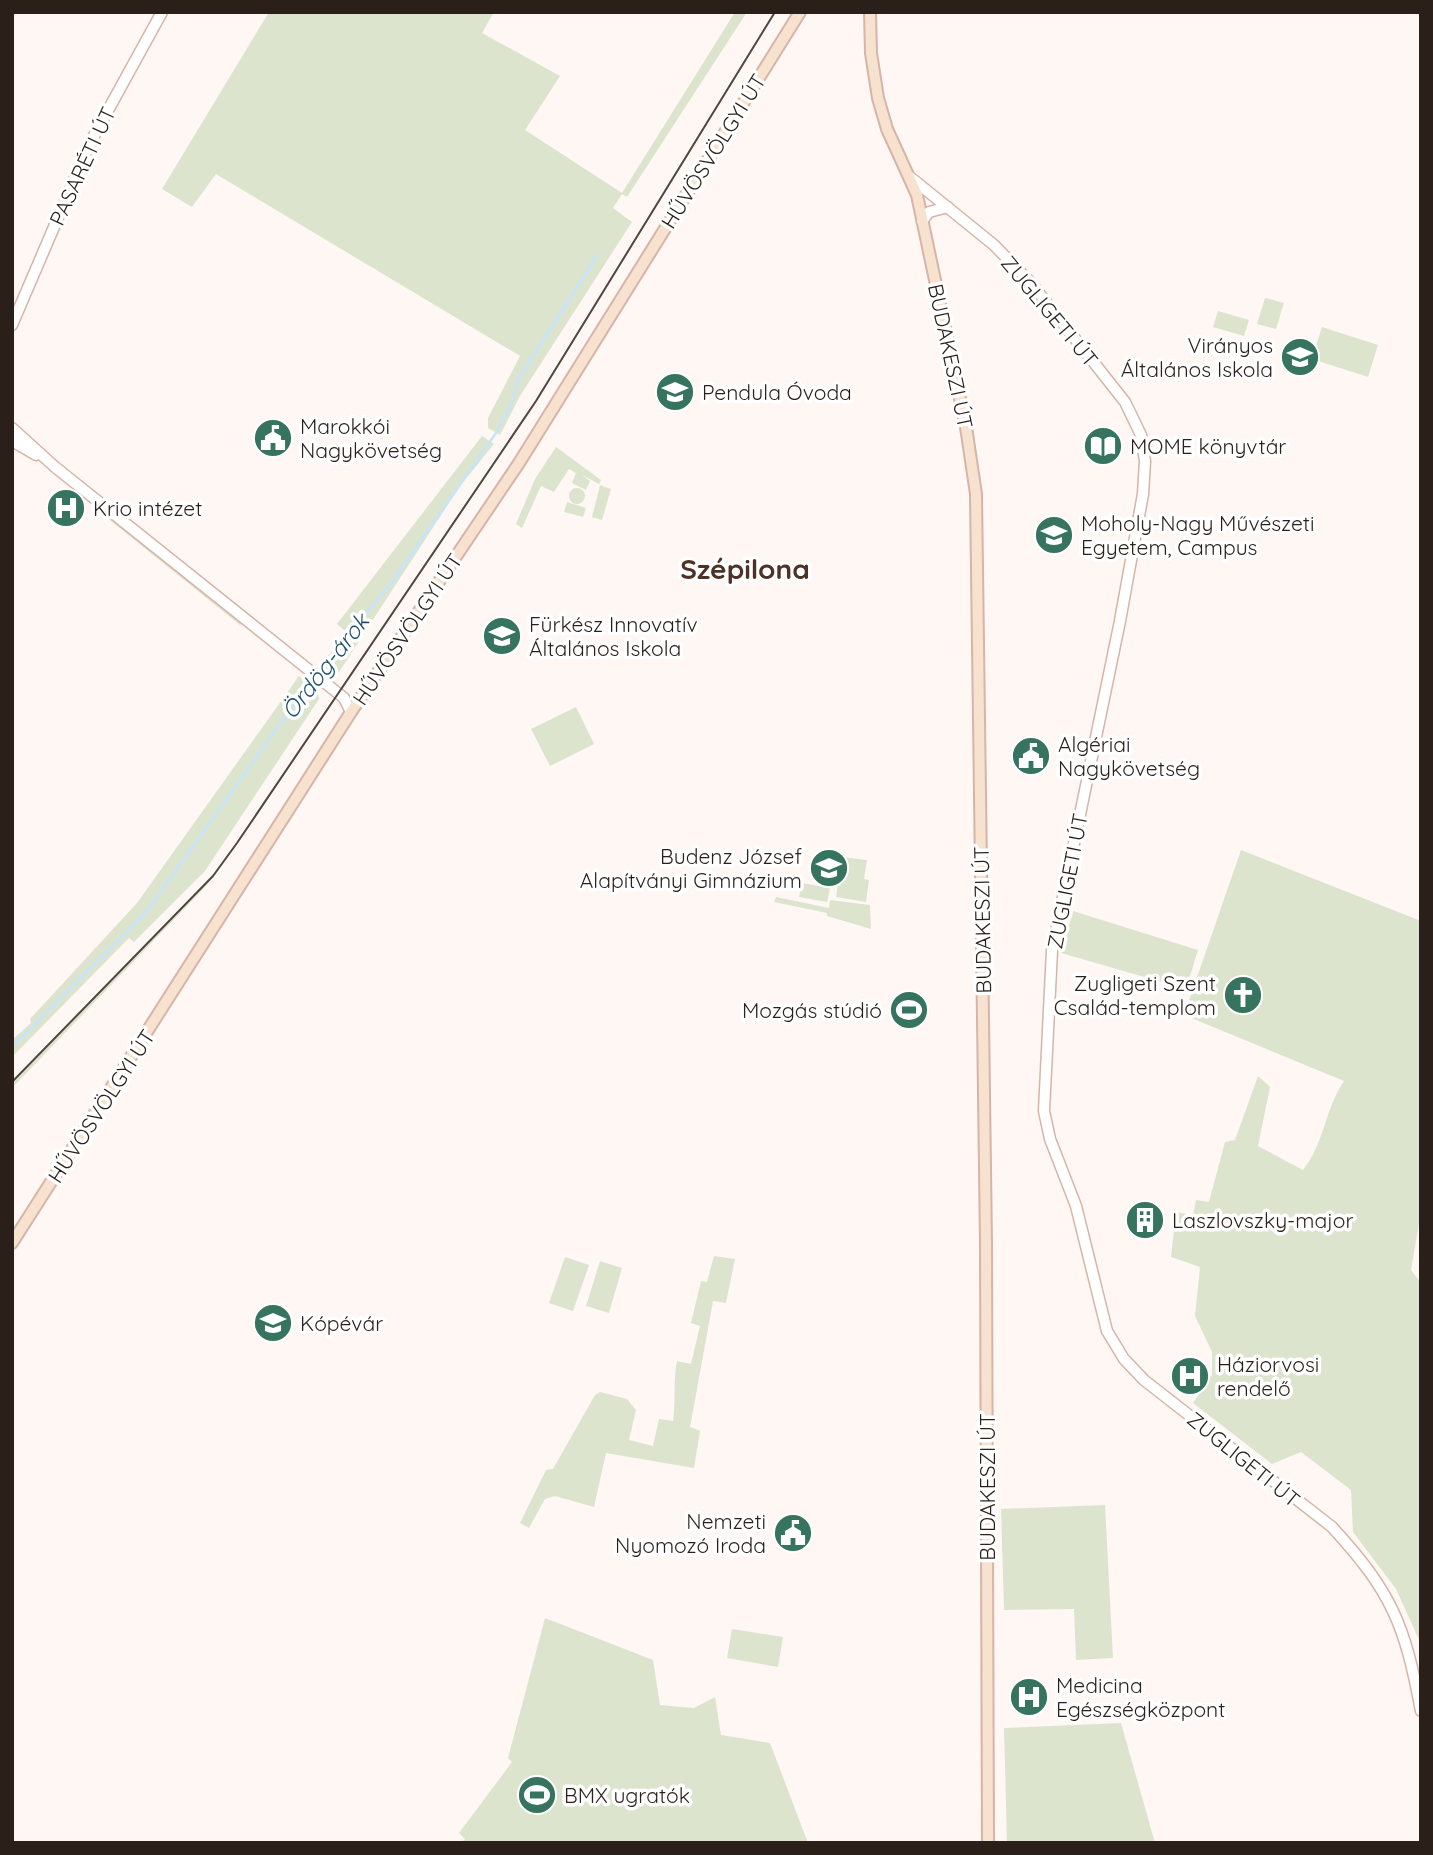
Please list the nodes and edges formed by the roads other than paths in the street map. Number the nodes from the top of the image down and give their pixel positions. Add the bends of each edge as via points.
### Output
1 (162, 12) edge
2 (800, 12) edge
3 (870, 12) edge
4 (911, 177) junction
5 (948, 207) junction
6 (922, 221) junction
7 (12, 325) edge
8 (12, 428) edge
9 (12, 441) edge
10 (55, 467) junction
11 (351, 712) junction
12 (12, 1243) edge
13 (1421, 1711) edge
14 (988, 1843) edge

1 - 7 street, PASARÉTI ÚT via 90,143
2 - 11 main road, HŰVÖSVÖLGYI ÚT via 519,463
3 - 4 main road, BUDAKESZI ÚT via 873,67 883,116
4 - 5 street, ZUGLIGETI ÚT
4 - 6 main road, BUDAKESZI ÚT
5 - 6 street via 929,212
5 - 13 street, ZUGLIGETI ÚT via 1014,265 1073,333 1125,402 1141,435 1146,461 1120,621 1052,950 1044,1099 1045,1125 1076,1206 1105,1325 1119,1352 1144,1380 1332,1527 1358,1556 1399,1620
6 - 14 main road, BUDAKESZI ÚT via 967,427 976,494
8 - 10 street
9 - 10 street
10 - 11 street via 344,698
11 - 12 main road, HŰVÖSVÖLGYI ÚT

